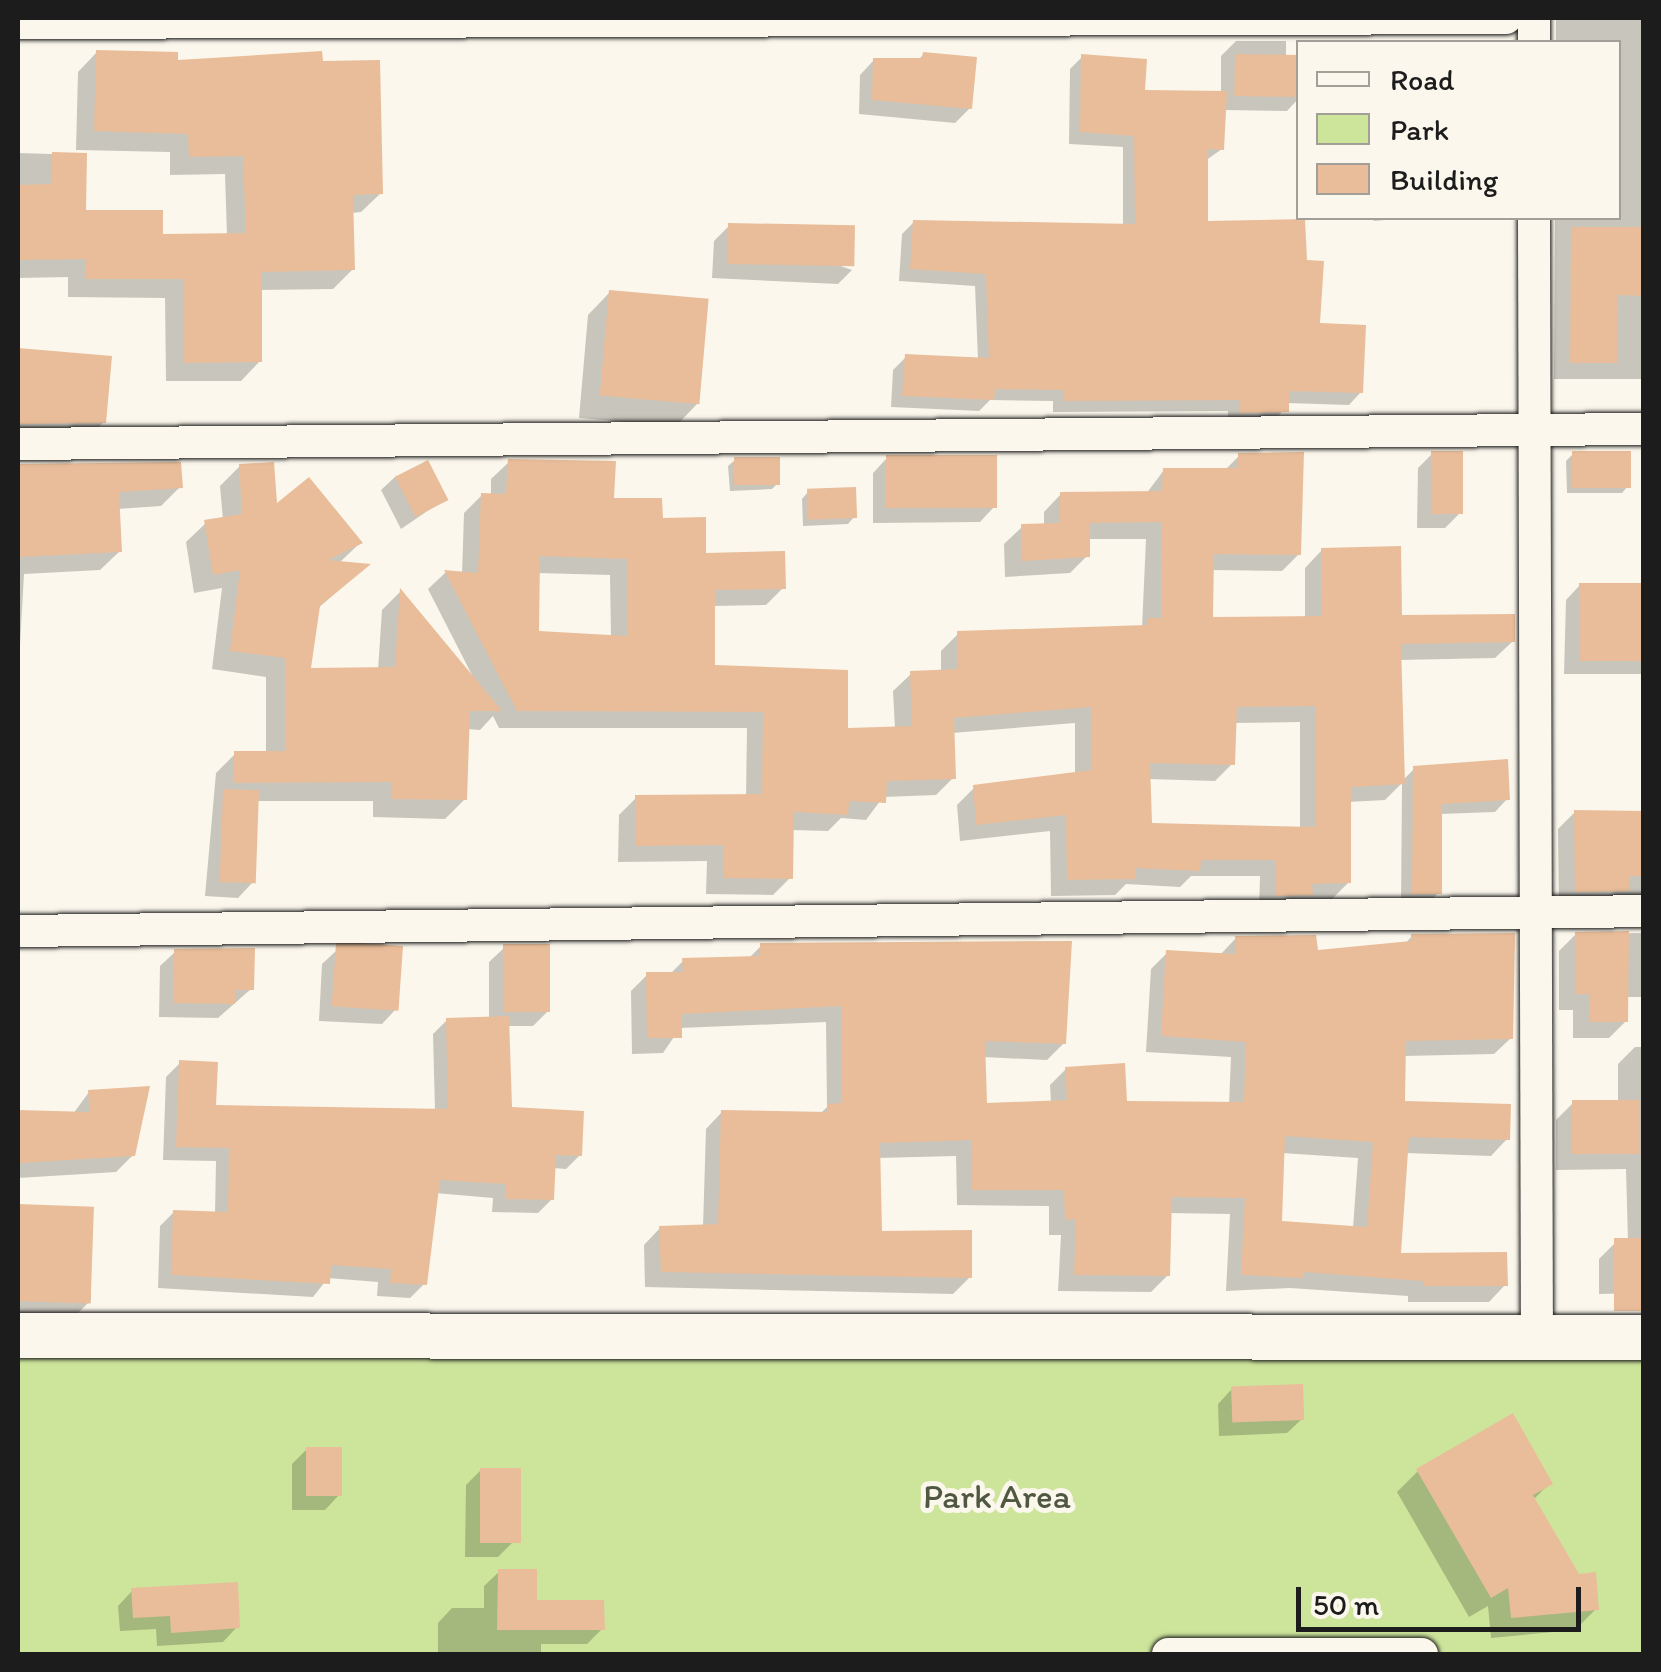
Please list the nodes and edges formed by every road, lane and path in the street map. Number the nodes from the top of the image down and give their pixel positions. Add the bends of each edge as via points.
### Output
1 (1506, 18) edge
2 (18, 23) edge
3 (1534, 220) edge
4 (1644, 430) edge
5 (1534, 432) junction
6 (18, 444) edge
7 (1644, 911) edge
8 (1538, 912) junction
9 (18, 930) edge
10 (18, 1335) edge
11 (1644, 1337) edge
12 (1537, 1340) junction
13 (1306, 1653) edge
14 (1168, 1654) edge
15 (1422, 1654) edge

1 - 2 street
3 - 5 street
4 - 5 street
5 - 6 street
5 - 8 street
7 - 8 street
8 - 9 street
8 - 12 street
10 - 12 street
11 - 12 street
13 - 14 street
13 - 15 street

